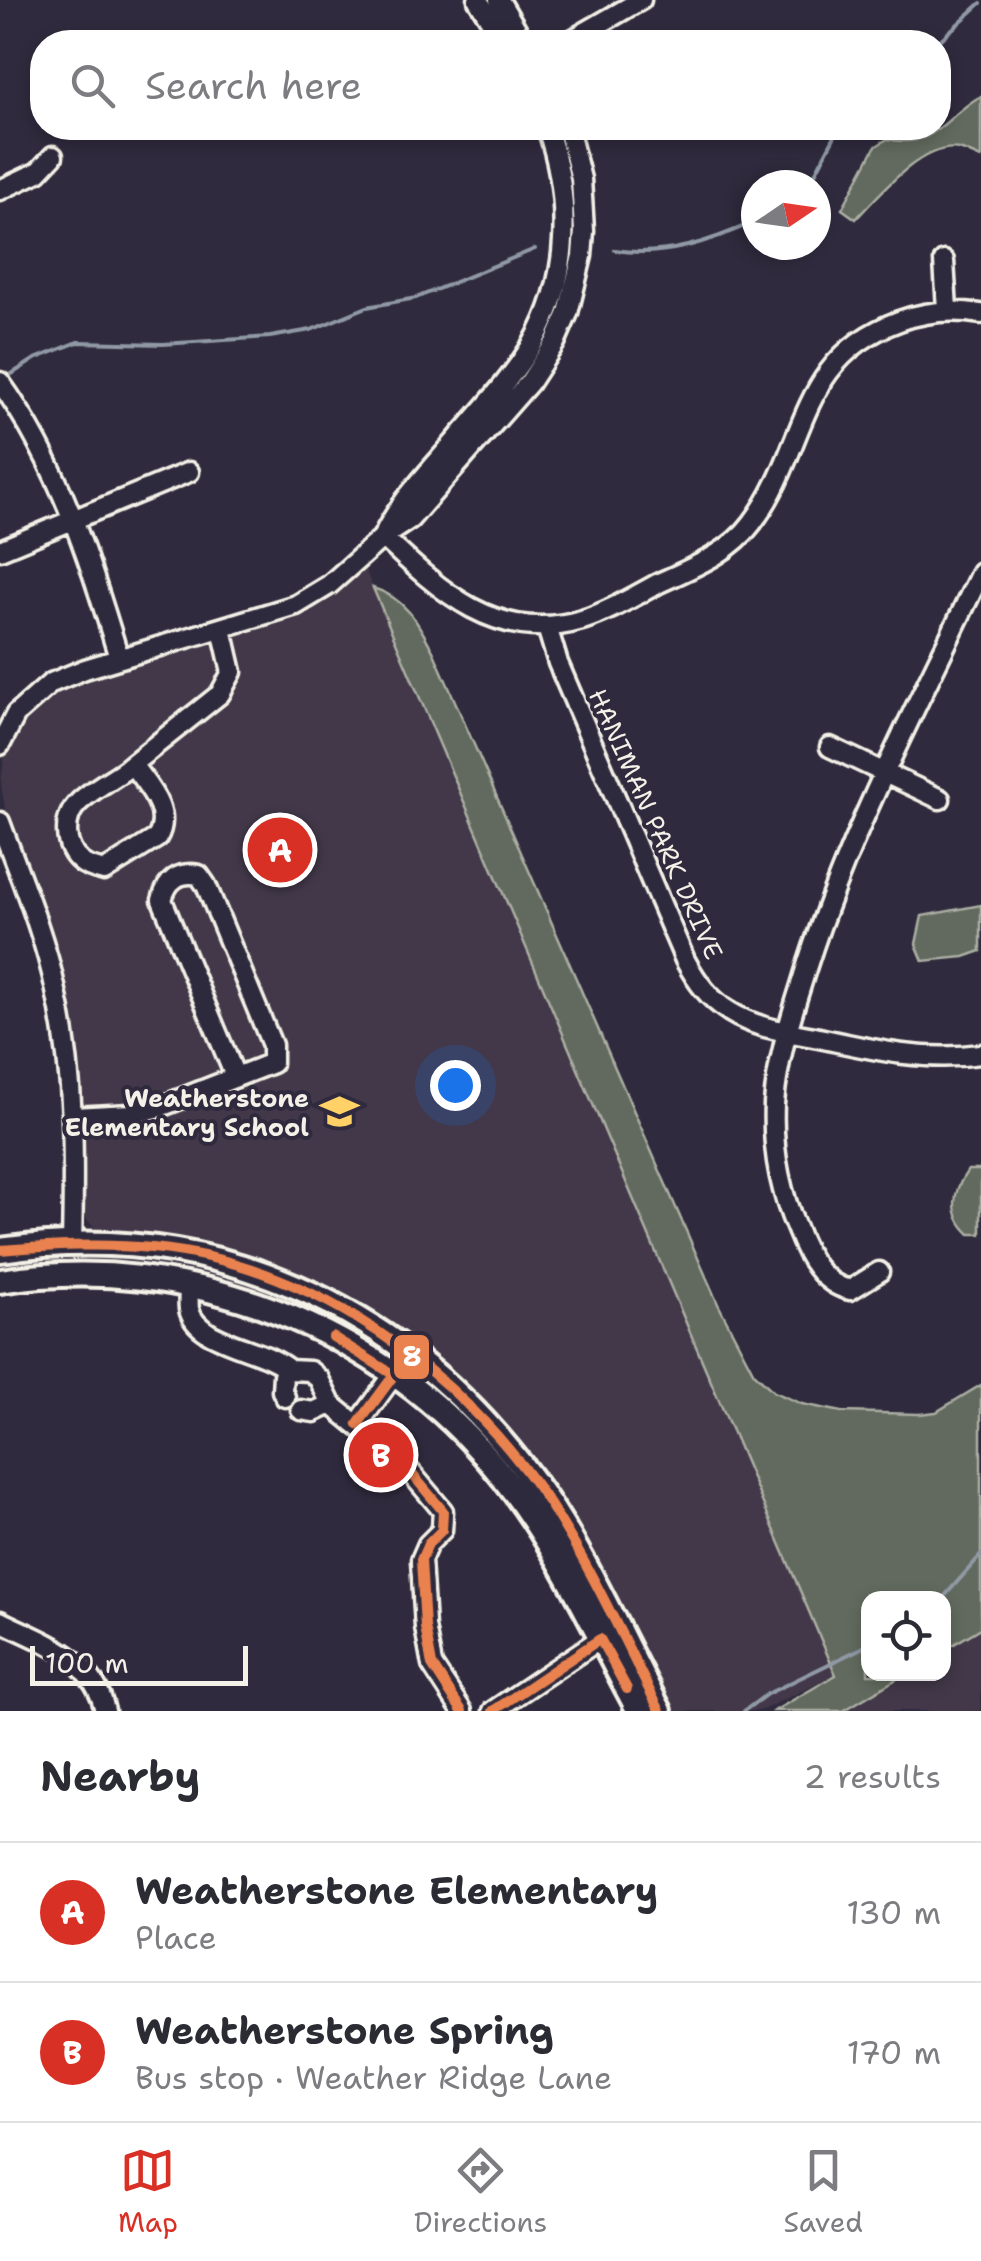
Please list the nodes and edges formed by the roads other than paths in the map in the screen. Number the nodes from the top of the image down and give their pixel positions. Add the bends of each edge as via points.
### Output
1 (478, 0) edge
2 (499, 0) edge
3 (641, 0) edge
4 (497, 30) edge
5 (517, 30) edge
6 (589, 30) edge
7 (551, 140) edge
8 (571, 140) edge
9 (54, 156) dead end
10 (0, 190) edge
11 (944, 260) dead end
12 (947, 309) junction
13 (981, 314) edge
14 (0, 382) edge
15 (188, 472) dead end
16 (74, 520) junction
17 (383, 537) junction
18 (0, 550) edge
19 (981, 574) edge
20 (548, 628) junction
21 (222, 629) junction
22 (119, 658) junction
23 (0, 745) edge
24 (830, 747) dead end
25 (132, 764) junction
26 (886, 773) junction
27 (940, 800) dead end
28 (0, 822) edge
29 (788, 1032) junction
30 (981, 1054) edge
31 (235, 1076) junction
32 (74, 1117) junction
33 (72, 1245) junction
34 (0, 1250) edge
35 (879, 1272) dead end
36 (72, 1274) junction
37 (0, 1281) edge
38 (189, 1285) junction
39 (411, 1351) junction
40 (286, 1373) junction
41 (394, 1375) junction
42 (286, 1397) dead end
43 (331, 1404) junction
44 (300, 1410) dead end
45 (358, 1424) junction
46 (0, 1621) edge
47 (600, 1639) junction
48 (104, 1711) edge
49 (462, 1711) edge
50 (493, 1711) edge
51 (639, 1711) edge
52 (660, 1711) edge

1 - 4 street
2 - 5 street
3 - 6 street
7 - 17 street via 564,206 550,306 508,380 396,510
8 - 17 street via 582,180 584,230 576,284 555,344 410,520
9 - 10 street via 38,172
11 - 12 street
12 - 13 street
12 - 20 street via 888,325 838,360 817,388 765,504 733,544 607,610
14 - 16 street via 36,438
15 - 16 street
16 - 18 street
16 - 22 street
17 - 20 street via 463,605 491,618
17 - 21 street via 310,598
19 - 26 street
20 - 29 street, HANIMAN PARK DRIVE via 700,987 744,1020
21 - 22 street
21 - 25 street via 232,662 229,682
22 - 23 street via 40,690 16,714
24 - 26 street
25 - 25 street via 77,804 69,818 72,851 104,872 162,830 160,804
26 - 27 street
26 - 29 street via 832,892
28 - 32 street via 56,987
29 - 30 street, HANIMAN PARK DRIVE via 920,1056
29 - 35 street via 776,1080 774,1134 790,1216 816,1268 840,1288 850,1290
31 - 31 street via 272,1062 272,1046 206,885 200,874 187,872 165,887 162,900
31 - 32 street via 157,1108
32 - 33 street
33 - 34 main road
33 - 36 main road
33 - 39 main road via 166,1250 249,1268 331,1302
36 - 37 main road
36 - 38 main road
38 - 40 street via 196,1324 278,1360
38 - 41 main road via 291,1317
39 - 41 street
39 - 52 main road via 489,1424 533,1480
40 - 42 street
40 - 43 street via 310,1372
41 - 45 street
41 - 47 main road via 501,1474
43 - 44 street
43 - 45 street
45 - 49 street via 443,1511 442,1530 421,1560 424,1627 432,1665
46 - 48 street via 84,1667
47 - 50 street
47 - 51 main road

